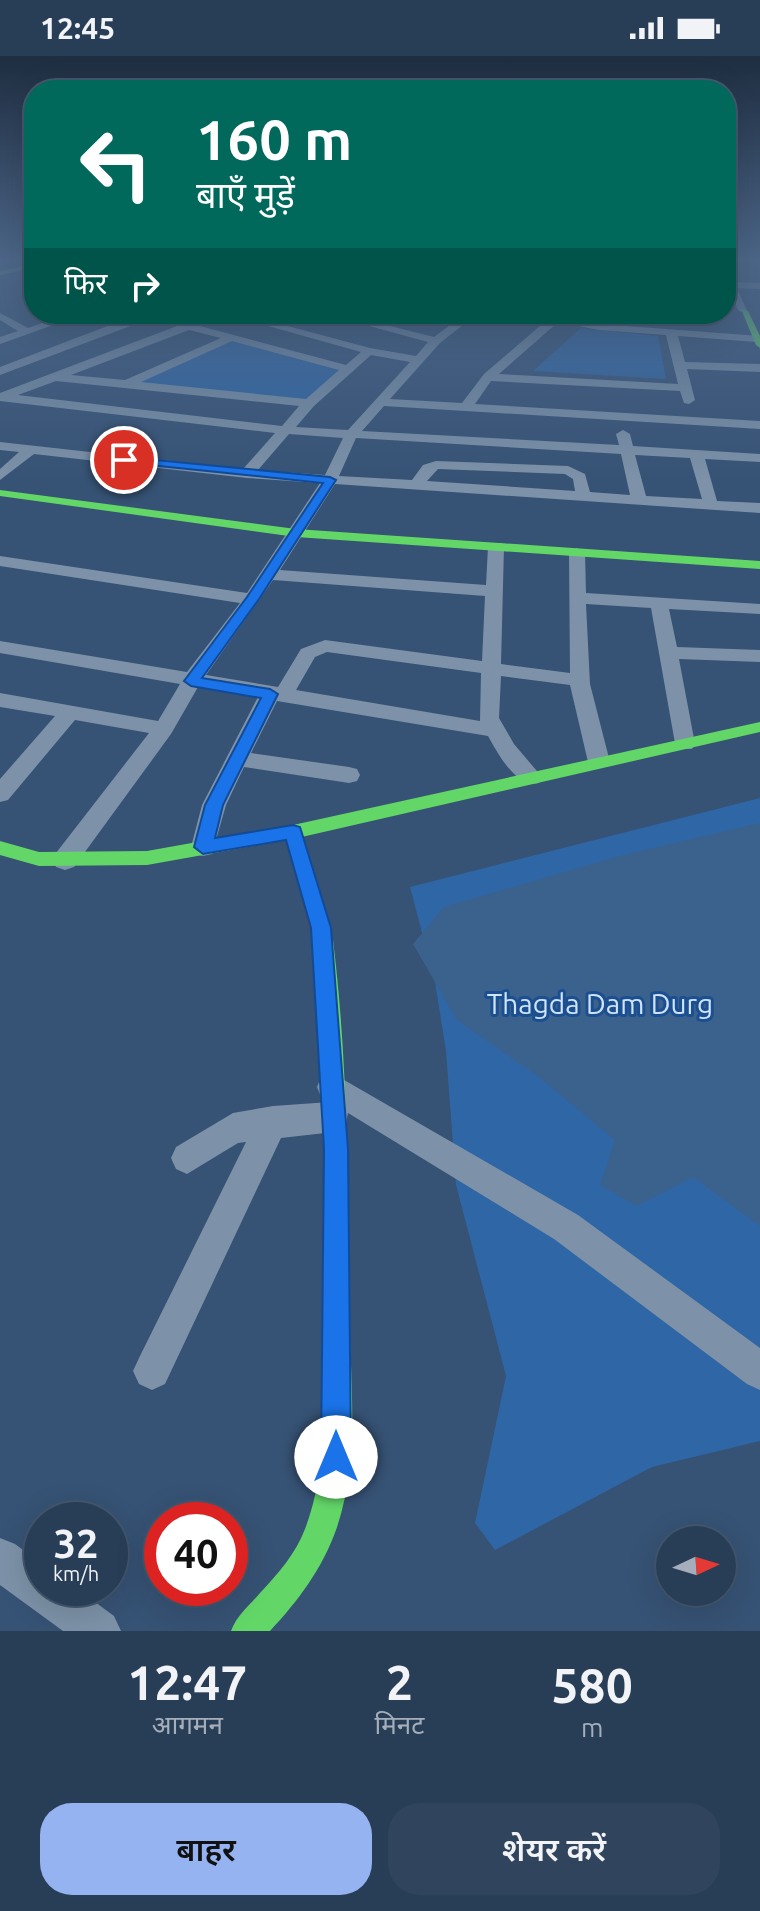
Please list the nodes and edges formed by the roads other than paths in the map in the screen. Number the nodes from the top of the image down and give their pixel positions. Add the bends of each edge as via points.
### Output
1 (20, 334) edge
2 (95, 334) edge
3 (166, 334) edge
4 (214, 334) edge
5 (307, 334) edge
6 (410, 334) edge
7 (445, 334) edge
8 (537, 334) edge
9 (671, 334) edge
10 (686, 334) edge
11 (228, 339) junction
12 (0, 341) edge
13 (436, 341) junction
14 (759, 342) edge
15 (369, 351) junction
16 (418, 360) junction
17 (680, 365) junction
18 (760, 368) edge
19 (348, 369) junction
20 (0, 371) edge
21 (55, 377) junction
22 (488, 377) junction
23 (126, 384) junction
24 (686, 388) junction
25 (1, 397) edge
26 (381, 402) junction
27 (309, 403) junction
28 (466, 407) junction
29 (620, 416) junction
30 (695, 421) junction
31 (760, 425) edge
32 (282, 430) junction
33 (352, 433) junction
34 (0, 446) edge
35 (32, 449) junction
36 (626, 450) junction
37 (696, 454) junction
38 (760, 458) edge
39 (247, 474) junction
40 (0, 476) edge
41 (330, 480) junction
42 (416, 486) junction
43 (0, 493) edge
44 (583, 497) junction
45 (639, 500) junction
46 (711, 505) junction
47 (760, 508) edge
48 (296, 533) junction
49 (496, 547) junction
50 (577, 553) junction
51 (0, 561) edge
52 (760, 565) edge
53 (269, 574) junction
54 (494, 591) junction
55 (579, 598) junction
56 (252, 599) junction
57 (659, 602) junction
58 (760, 609) edge
59 (0, 647) edge
60 (669, 653) junction
61 (760, 656) edge
62 (490, 670) junction
63 (577, 680) junction
64 (191, 681) junction
65 (277, 695) junction
66 (0, 700) edge
67 (70, 712) junction
68 (760, 727) edge
69 (164, 729) junction
70 (493, 730) junction
71 (684, 744) junction
72 (237, 758) junction
73 (599, 762) junction
74 (349, 775) dead end
75 (531, 777) junction
76 (0, 794) edge
77 (293, 832) junction
78 (203, 847) junction
79 (2, 850) edge
80 (65, 860) junction
81 (333, 1102) junction
82 (273, 1121) junction
83 (187, 1158) dead end
84 (152, 1371) dead end
85 (760, 1371) edge
86 (0, 1559) edge
87 (99, 1631) edge
88 (247, 1631) edge

1 - 12 street
2 - 20 street
3 - 21 street
4 - 11 street
5 - 15 street
6 - 13 street
7 - 13 street
8 - 22 street
9 - 17 street
10 - 14 street
11 - 19 street
11 - 23 street
13 - 16 street
15 - 16 street
15 - 19 street
16 - 26 street
17 - 18 street
17 - 24 street
19 - 27 street
21 - 23 street
21 - 25 street
22 - 24 street
22 - 28 street
23 - 27 street
24 - 30 street
25 - 32 street
26 - 28 street
26 - 33 street
27 - 32 street
28 - 29 street
29 - 30 street
29 - 36 street
30 - 31 street
32 - 33 street
32 - 39 street
33 - 36 street
33 - 41 street
34 - 35 street
35 - 39 street
35 - 40 street
36 - 37 street
36 - 45 street
37 - 38 street
37 - 46 street
39 - 41 street
41 - 42 street
41 - 48 street
42 - 44 street
42 - 44 street via 436,465 568,470 580,477
43 - 48 street
44 - 45 street
45 - 46 street
46 - 47 street
48 - 49 street
48 - 53 street
49 - 50 street
49 - 54 street
50 - 52 street
50 - 55 street
51 - 56 street
53 - 54 street
53 - 56 street
54 - 62 street
55 - 57 street
55 - 63 street
56 - 64 street
57 - 58 street
57 - 60 street
59 - 64 street
60 - 61 street
60 - 71 street
62 - 63 street
62 - 65 street via 317,647
62 - 70 street
63 - 73 street
64 - 65 street
64 - 69 street
65 - 70 street
65 - 72 street
66 - 67 street
67 - 69 street
67 - 76 street
68 - 71 street
69 - 80 street
70 - 75 street
71 - 73 street
72 - 74 street
72 - 78 street via 214,805
73 - 75 street
75 - 77 street
77 - 78 street
77 - 81 street via 321,928
78 - 80 street via 147,858
79 - 80 street
81 - 82 street
81 - 85 street via 566,1227
81 - 88 street via 334,1473 310,1555
82 - 83 street via 233,1128
82 - 84 street
86 - 87 street

